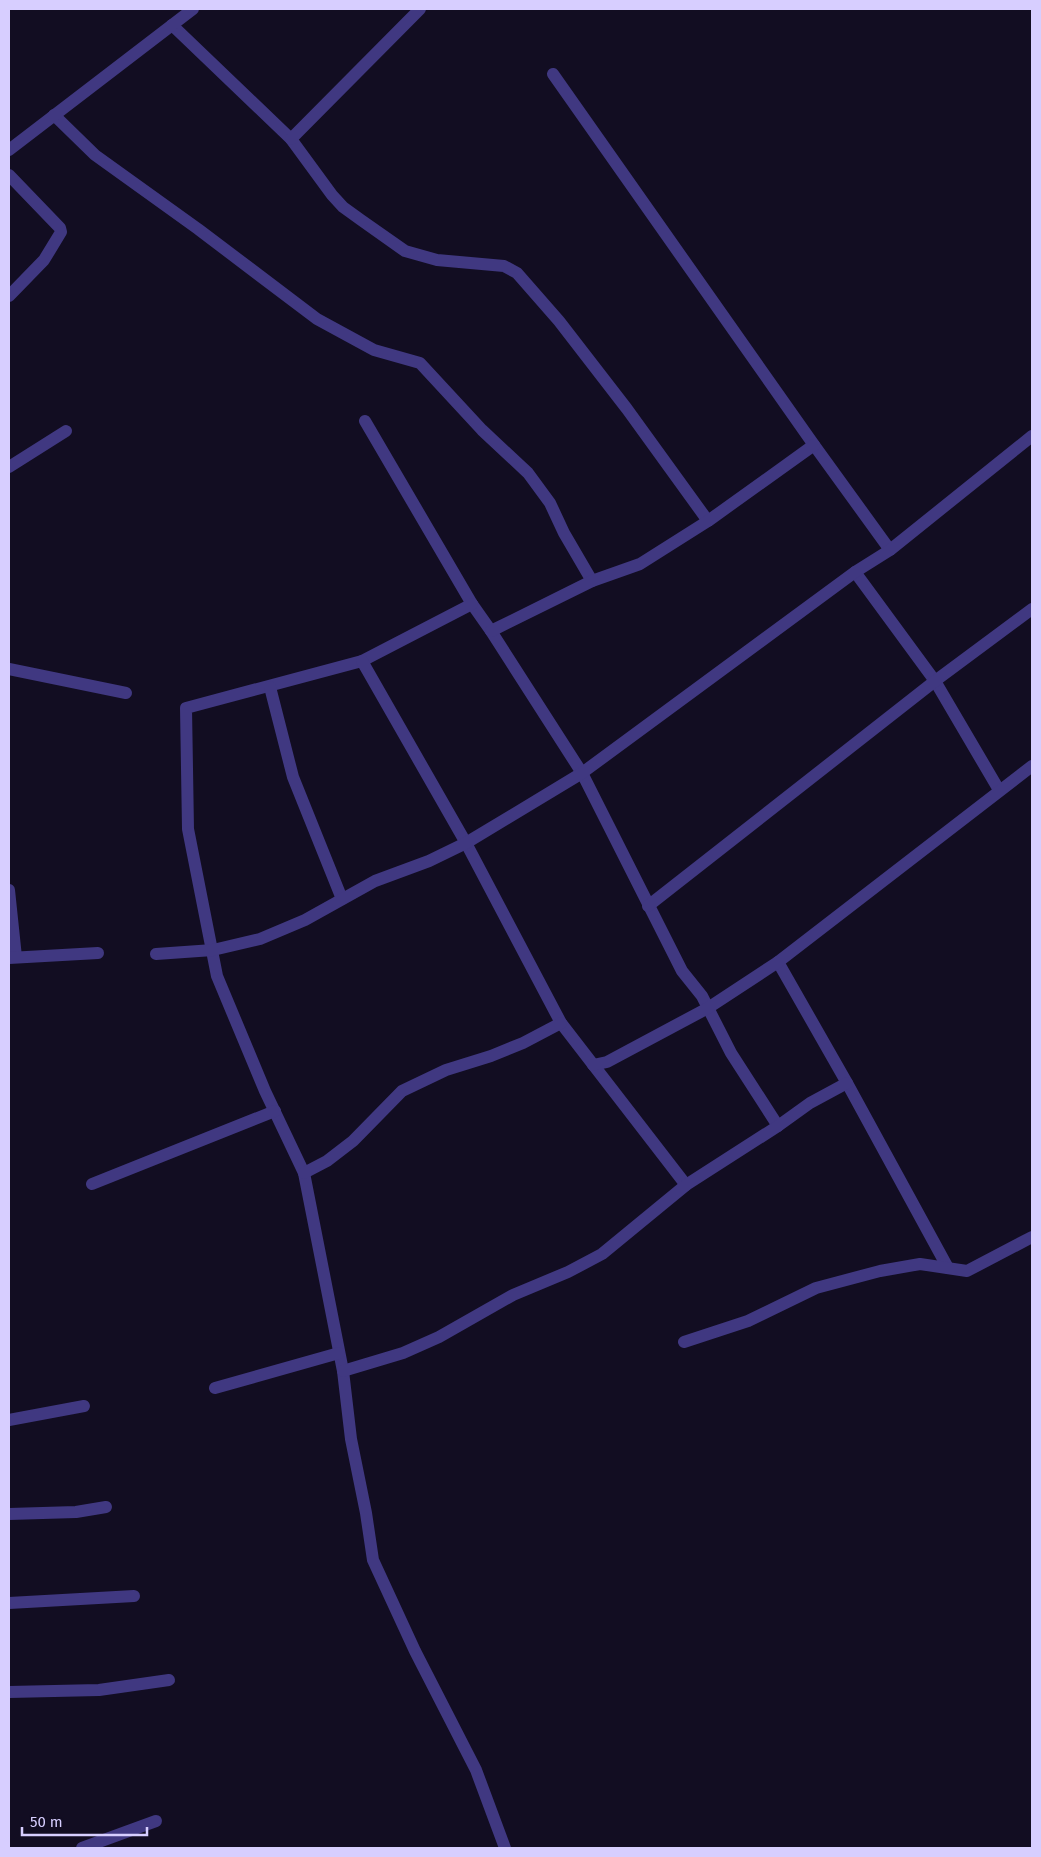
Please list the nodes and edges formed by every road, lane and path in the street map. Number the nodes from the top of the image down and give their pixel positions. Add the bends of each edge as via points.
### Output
1 (193, 9) edge
2 (420, 9) edge
3 (172, 25) junction
4 (553, 74) dead end
5 (54, 114) junction
6 (291, 139) junction
7 (9, 150) edge
8 (9, 175) edge
9 (9, 296) edge
10 (365, 421) dead end
11 (66, 431) dead end
12 (1032, 436) edge
13 (814, 444) junction
14 (9, 467) edge
15 (708, 522) junction
16 (890, 550) junction
17 (855, 572) junction
18 (592, 581) junction
19 (472, 604) junction
20 (1032, 610) edge
21 (491, 631) junction
22 (362, 661) junction
23 (9, 669) edge
24 (935, 681) junction
25 (270, 687) junction
26 (126, 693) dead end
27 (1032, 766) edge
28 (582, 773) junction
29 (999, 790) junction
30 (466, 843) junction
31 (9, 890) edge
32 (342, 899) junction
33 (648, 906) junction
34 (213, 950) junction
35 (98, 953) dead end
36 (156, 954) dead end
37 (12, 957) edge
38 (778, 962) junction
39 (708, 1008) junction
40 (561, 1023) junction
41 (593, 1065) junction
42 (847, 1083) junction
43 (275, 1111) junction
44 (778, 1126) junction
45 (304, 1173) junction
46 (92, 1184) dead end
47 (686, 1185) junction
48 (1032, 1237) edge
49 (948, 1268) junction
50 (684, 1342) dead end
51 (339, 1353) junction
52 (342, 1371) junction
53 (215, 1388) dead end
54 (84, 1406) dead end
55 (9, 1420) edge
56 (106, 1507) dead end
57 (9, 1514) edge
58 (134, 1596) dead end
59 (9, 1603) edge
60 (169, 1680) dead end
61 (9, 1692) edge
62 (156, 1820) dead end
63 (82, 1848) edge
64 (505, 1848) edge

1 - 3 street
2 - 6 street
3 - 5 street
3 - 6 street
4 - 13 street
5 - 7 street
5 - 18 street via 95,155 316,319 374,350 420,363 482,430 528,473 550,503
6 - 15 street via 344,208 405,251 437,260 504,266 517,273 560,321
8 - 9 street via 61,232 44,260
10 - 19 street
11 - 14 street
12 - 16 street
13 - 15 street
13 - 16 street
15 - 18 street via 640,564
16 - 17 street
17 - 24 street
17 - 28 street
18 - 21 street
19 - 21 street
19 - 22 street
20 - 24 street
21 - 28 street
22 - 25 street
22 - 30 street
23 - 26 street
24 - 29 street
24 - 33 street
25 - 32 street via 293,777
25 - 34 street via 186,708 188,828
27 - 29 street
28 - 30 street
28 - 33 street
29 - 38 street
30 - 32 street via 375,881
30 - 40 street
31 - 37 street
32 - 34 street via 305,920 260,938
33 - 39 street via 682,971
34 - 36 street
34 - 43 street via 217,976
35 - 37 street
38 - 39 street
38 - 42 street
39 - 41 street via 607,1062
39 - 44 street via 731,1053
40 - 41 street
40 - 45 street via 522,1043 446,1070 408,1088 354,1141
41 - 47 street
42 - 44 street via 810,1103
42 - 49 street
43 - 45 street
43 - 46 street
44 - 47 street
45 - 51 street
47 - 52 street via 602,1254 512,1295 439,1337 403,1353
48 - 49 street via 967,1271
49 - 50 street via 920,1264 880,1270 816,1288 748,1321
51 - 52 street
51 - 53 street
52 - 64 street via 373,1560 476,1770
54 - 55 street
56 - 57 street via 76,1512
58 - 59 street
60 - 61 street via 99,1690
62 - 63 street

